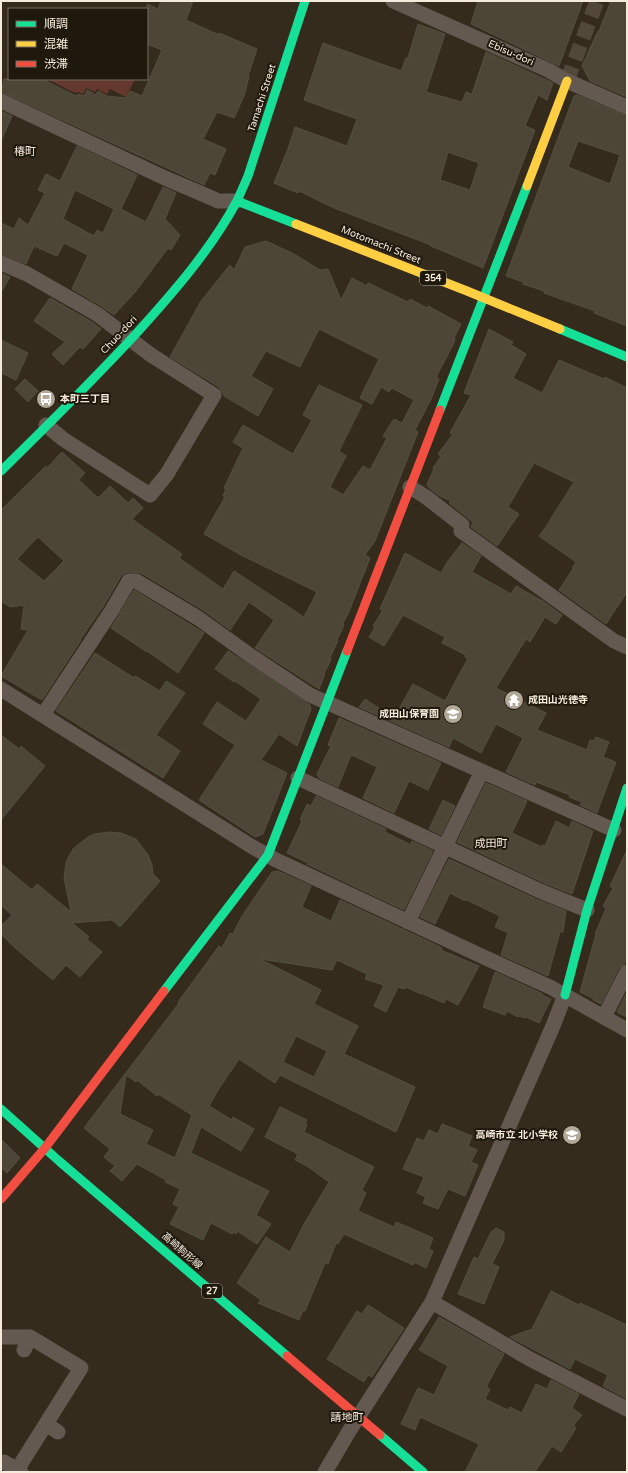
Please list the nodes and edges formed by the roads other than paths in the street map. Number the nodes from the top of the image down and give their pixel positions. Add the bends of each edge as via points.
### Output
1 (305, 1) edge
2 (393, 1) edge
3 (567, 81) junction
4 (1, 101) edge
5 (627, 107) edge
6 (237, 201) junction
7 (1, 263) edge
8 (484, 298) junction
9 (130, 340) junction
10 (627, 357) edge
11 (46, 426) junction
12 (1, 470) edge
13 (410, 487) junction
14 (627, 647) edge
15 (1, 689) edge
16 (327, 703) junction
17 (43, 715) junction
18 (482, 771) junction
19 (298, 778) junction
20 (627, 788) edge
21 (614, 830) junction
22 (445, 847) junction
23 (268, 855) junction
24 (587, 910) junction
25 (408, 922) junction
26 (627, 972) edge
27 (565, 995) junction
28 (604, 1017) junction
29 (627, 1030) edge
30 (1, 1109) edge
31 (45, 1148) junction
32 (1, 1199) edge
33 (432, 1302) junction
34 (1, 1337) edge
35 (627, 1408) edge
36 (358, 1418) junction
37 (4, 1462) dead end
38 (19, 1471) edge
39 (325, 1472) edge
40 (423, 1472) edge

1 - 6 main road, Tamachi Street via 248,176
2 - 3 street, Ebisu-dori via 548,70
3 - 5 street, Ebisu-dori
3 - 8 main road
4 - 6 street via 218,201
6 - 8 main road, Motomachi Street / 354
6 - 9 main road, Chuo-dori via 224,226 206,251
7 - 9 street via 27,274 97,314
8 - 10 main road, Motomachi Street / 354
8 - 13 main road
9 - 11 main road, Chuo-dori
9 - 11 street via 214,396 154,491 150,495
11 - 12 main road, Chuo-dori
13 - 14 street via 462,524 460,531 614,641
13 - 16 main road
15 - 17 street
16 - 17 street via 310,695 198,618 136,581 129,581
16 - 18 street
16 - 19 main road
17 - 23 street
18 - 21 street
18 - 22 street
19 - 22 street
19 - 23 main road
20 - 21 main road
21 - 24 main road
22 - 24 street
22 - 25 street
23 - 25 street
23 - 31 main road
24 - 27 main road
25 - 27 street
26 - 28 street
27 - 28 street
27 - 33 street
28 - 29 street
30 - 31 main road, 高崎駒形線 / 27
31 - 32 main road
31 - 36 main road, 高崎駒形線 / 27
33 - 35 street via 530,1359
33 - 36 street
34 - 38 street via 27,1343 81,1368 52,1428
36 - 39 street
36 - 40 main road, 高崎駒形線 / 27
37 - 38 street

